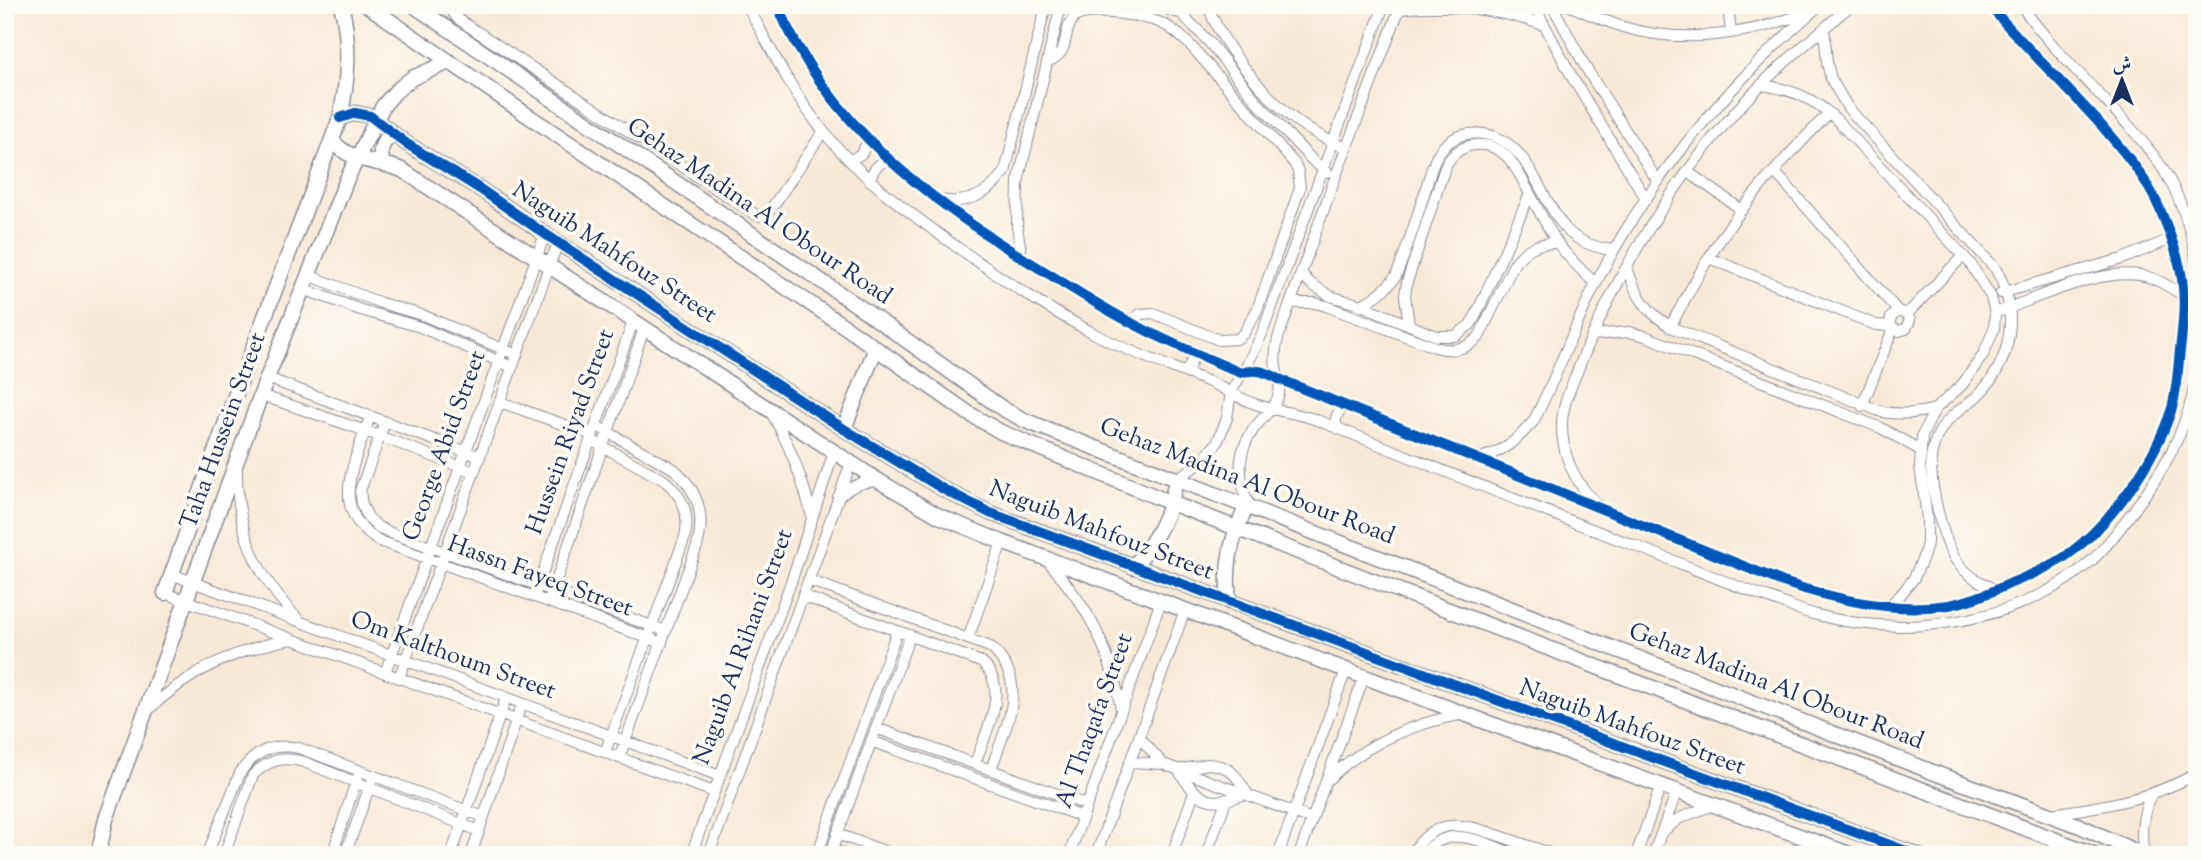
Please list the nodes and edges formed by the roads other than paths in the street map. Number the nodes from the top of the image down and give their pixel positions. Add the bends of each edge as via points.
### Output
1 (341, 5) edge
2 (367, 5) edge
3 (448, 5) edge
4 (747, 5) edge
5 (777, 5) edge
6 (1046, 5) edge
7 (1060, 5) edge
8 (1161, 5) edge
9 (1198, 5) edge
10 (1208, 5) edge
11 (1384, 5) edge
12 (1534, 5) edge
13 (1552, 5) edge
14 (1568, 5) edge
15 (1728, 5) edge
16 (1851, 5) edge
17 (1989, 5) edge
18 (2021, 5) edge
19 (416, 6) edge
20 (1819, 6) edge
21 (1400, 7) edge
22 (1181, 13) junction
23 (1545, 25) junction
24 (1824, 28) junction
25 (1731, 33) junction
26 (449, 62) junction
27 (1047, 62) junction
28 (1762, 85) junction
29 (571, 112) junction
30 (1829, 113) junction
31 (340, 118) junction
32 (376, 120) junction
33 (823, 132) junction
34 (394, 134) junction
35 (557, 135) junction
36 (332, 140) junction
37 (868, 140) junction
38 (1333, 142) junction
39 (1346, 148) junction
40 (356, 159) junction
41 (889, 160) junction
42 (850, 161) junction
43 (383, 163) junction
44 (1322, 169) junction
45 (1774, 171) junction
46 (1688, 172) junction
47 (1335, 178) junction
48 (870, 181) junction
49 (1658, 182) junction
50 (1530, 194) junction
51 (936, 199) junction
52 (1646, 199) junction
53 (1742, 210) junction
54 (1628, 226) junction
55 (545, 234) junction
56 (1645, 236) junction
57 (2171, 239) junction
58 (558, 242) junction
59 (1558, 243) junction
60 (1614, 250) junction
61 (1963, 256) junction
62 (1022, 257) junction
63 (535, 258) junction
64 (1709, 258) junction
65 (2197, 262) edge
66 (549, 267) junction
67 (1627, 268) junction
68 (1302, 274) junction
69 (305, 282) junction
70 (1596, 284) junction
71 (2007, 291) junction
72 (1991, 297) junction
73 (2185, 298) junction
74 (1291, 303) junction
75 (2197, 303) edge
76 (1361, 305) junction
77 (861, 308) junction
78 (2010, 308) junction
79 (1902, 312) junction
80 (1995, 313) junction
81 (1130, 323) junction
82 (638, 325) junction
83 (1409, 325) junction
84 (1670, 327) junction
85 (1892, 327) junction
86 (847, 328) junction
87 (1592, 335) junction
88 (502, 348) junction
89 (875, 349) junction
90 (1196, 352) junction
91 (517, 355) junction
92 (498, 361) junction
93 (512, 367) junction
94 (1186, 373) junction
95 (1241, 373) junction
96 (2197, 374) edge
97 (267, 377) junction
98 (1279, 379) junction
99 (1962, 386) junction
100 (238, 388) junction
101 (1231, 392) junction
102 (260, 395) junction
103 (1975, 397) junction
104 (1545, 398) junction
105 (500, 402) junction
106 (1862, 405) junction
107 (1347, 406) junction
108 (1564, 407) junction
109 (1271, 408) junction
110 (1936, 409) junction
111 (770, 411) junction
112 (370, 416) junction
113 (385, 422) junction
114 (1337, 428) junction
115 (844, 429) junction
116 (366, 431) junction
117 (609, 432) junction
118 (594, 433) junction
119 (380, 437) junction
120 (604, 447) junction
121 (1920, 450) junction
122 (465, 452) junction
123 (834, 452) junction
124 (480, 457) junction
125 (237, 459) junction
126 (1477, 459) junction
127 (851, 463) junction
128 (460, 467) junction
129 (474, 472) junction
130 (1177, 479) junction
131 (879, 481) junction
132 (1928, 484) junction
133 (837, 497) junction
134 (1171, 503) junction
135 (1248, 505) junction
136 (1601, 509) junction
137 (812, 520) junction
138 (1237, 527) junction
139 (1658, 530) junction
140 (1054, 537) junction
141 (1002, 542) junction
142 (1650, 551) junction
143 (429, 553) junction
144 (445, 553) junction
145 (1046, 558) junction
146 (441, 564) junction
147 (1133, 567) junction
148 (171, 574) junction
149 (808, 580) junction
150 (192, 582) junction
151 (538, 586) junction
152 (1997, 590) junction
153 (552, 591) junction
154 (165, 593) joint
155 (803, 596) junction
156 (534, 597) junction
157 (186, 600) junction
158 (1161, 601) junction
159 (1229, 601) junction
160 (548, 602) junction
161 (1888, 606) junction
162 (1185, 610) junction
163 (302, 622) junction
164 (652, 626) junction
165 (666, 631) junction
166 (897, 631) junction
167 (956, 634) junction
168 (909, 635) junction
169 (648, 638) junction
170 (291, 639) junction
171 (968, 639) junction
172 (662, 643) junction
173 (1613, 648) junction
174 (950, 650) junction
175 (391, 656) junction
176 (763, 659) junction
177 (405, 661) junction
178 (778, 665) junction
179 (1346, 670) junction
180 (1605, 670) junction
181 (385, 673) junction
182 (1364, 677) junction
183 (399, 678) junction
184 (506, 698) junction
185 (1495, 700) junction
186 (522, 704) junction
187 (1121, 712) junction
188 (144, 714) junction
189 (1465, 714) junction
190 (500, 715) junction
191 (516, 720) junction
192 (1486, 722) junction
193 (876, 728) junction
194 (611, 736) junction
195 (1140, 738) junction
196 (625, 741) junction
197 (871, 741) junction
198 (605, 752) junction
199 (619, 758) junction
200 (1131, 762) junction
201 (975, 764) junction
202 (1163, 764) junction
203 (991, 770) junction
204 (1178, 770) junction
205 (359, 771) junction
206 (2197, 773) edge
207 (373, 776) junction
208 (720, 776) junction
209 (1943, 776) junction
210 (355, 782) junction
211 (1326, 782) junction
212 (1661, 786) junction
213 (369, 788) junction
214 (1677, 791) junction
215 (714, 792) junction
216 (1194, 792) junction
217 (1247, 793) junction
218 (2152, 793) junction
219 (1936, 794) junction
220 (1226, 801) junction
221 (1087, 805) junction
222 (1714, 805) junction
223 (466, 811) junction
224 (1294, 812) junction
225 (2047, 815) junction
226 (484, 817) junction
227 (1083, 817) junction
228 (1312, 819) junction
229 (1828, 822) junction
230 (461, 824) junction
231 (479, 831) junction
232 (1450, 831) junction
233 (1662, 832) junction
234 (837, 834) junction
235 (1518, 842) junction
236 (1822, 844) junction
237 (1528, 850) edge
238 (831, 852) edge
239 (1514, 854) edge
240 (98, 855) edge
241 (207, 855) edge
242 (224, 855) edge
243 (332, 855) edge
244 (345, 855) edge
245 (451, 855) edge
246 (471, 855) edge
247 (691, 855) edge
248 (709, 855) edge
249 (817, 855) edge
250 (848, 855) edge
251 (895, 855) edge
252 (1069, 855) edge
253 (1096, 855) edge
254 (1172, 855) edge
255 (1206, 855) edge
256 (1278, 855) edge
257 (1299, 855) edge
258 (1411, 855) edge
259 (1423, 855) edge
260 (1555, 855) edge
261 (1636, 855) edge
262 (1653, 855) edge
263 (1852, 855) edge
264 (1917, 855) edge
265 (2096, 855) edge
266 (2143, 855) edge

1 - 31 street, Taha Hussein Street via 348,51
2 - 26 street, Gehaz Madina Al Obour Road
3 - 33 street via 467,25 756,215 769,212
4 - 33 street
5 - 37 street via 810,66
6 - 51 street via 1005,172 975,197
7 - 27 street
8 - 22 street
9 - 22 street
10 - 38 street via 1222,37 1250,73 1289,115
11 - 38 street
12 - 23 street
13 - 49 street
14 - 25 street via 1636,29 1707,36
15 - 25 street
16 - 24 street
17 - 57 street via 2127,156 2155,198
18 - 65 street via 2159,163 2187,221
19 - 29 street, Gehaz Madina Al Obour Road
20 - 25 street via 1788,20
20 - 49 street via 1725,96
21 - 23 street via 1488,9
21 - 39 street
22 - 44 street
23 - 52 street
24 - 28 street
24 - 71 street via 1831,79 1843,101 1995,268
26 - 32 street, Taha Hussein Street via 412,78
26 - 35 street, Gehaz Madina Al Obour Road
27 - 62 street via 1018,182
27 - 81 street via 1060,55 1071,23 1080,14 1143,17 1162,23 1192,47 1298,171 1300,188 1257,310 1244,334 1219,340 1153,313 1140,314
28 - 30 street via 1796,92
28 - 46 street
29 - 35 street
29 - 77 street, Gehaz Madina Al Obour Road
30 - 45 street
30 - 61 street
31 - 32 street via 355,113
31 - 36 street, Taha Hussein Street
32 - 34 street, Naguib Mahfouz Street
32 - 40 street, Taha Hussein Street
33 - 42 street
34 - 43 street via 382,146
34 - 55 street, Naguib Mahfouz Street
35 - 86 street, Gehaz Madina Al Obour Road
36 - 40 street, Naguib Mahfouz Street
36 - 100 street, Taha Hussein Street
37 - 41 street
37 - 42 street via 862,153
38 - 39 street
38 - 44 street
39 - 47 street
40 - 43 street, Naguib Mahfouz Street
40 - 69 street, Taha Hussein Street
41 - 48 street via 874,169
41 - 51 street
42 - 48 street
43 - 63 street, Naguib Mahfouz Street via 402,170
44 - 47 street
44 - 95 street via 1255,349
45 - 53 street
45 - 79 street
46 - 53 street
46 - 56 street
47 - 68 street
48 - 94 street via 1032,298 1097,336
49 - 52 street
50 - 59 street
50 - 83 street via 1470,325 1445,337
50 - 83 street via 1513,162 1496,148 1464,147 1450,159 1407,282
51 - 62 street
52 - 54 street
53 - 64 street
54 - 56 street
54 - 60 street
55 - 58 street, Naguib Mahfouz Street
55 - 63 street, George Abid Street
56 - 67 street
57 - 71 street
57 - 73 street
58 - 66 street, George Abid Street
58 - 115 street, Naguib Mahfouz Street
59 - 70 street
59 - 74 street via 1534,246 1522,253 1479,337 1459,350 1434,347 1326,306
60 - 70 street
60 - 76 street via 1588,244 1566,229 1510,144 1489,135 1466,135 1447,144 1435,161 1396,276 1381,294
61 - 72 street
61 - 79 street
62 - 81 street
63 - 66 street, Naguib Mahfouz Street
63 - 88 street, George Abid Street
64 - 84 street
64 - 85 street via 1868,322
66 - 82 street, Naguib Mahfouz Street
66 - 91 street, George Abid Street
67 - 84 street via 1643,305
67 - 87 street
68 - 74 street
68 - 76 street via 1330,296
69 - 88 street via 425,316
69 - 92 street via 361,310 420,327
69 - 97 street, Taha Hussein Street
70 - 104 street
71 - 72 street
71 - 78 street
72 - 80 street
73 - 75 street
73 - 78 street via 2154,279 2121,275 2058,288
73 - 152 street via 2172,405 2147,462 2085,540 2064,557
74 - 98 street via 1277,344
76 - 83 street
77 - 86 street
77 - 130 street, Gehaz Madina Al Obour Road via 1003,409
78 - 80 street
78 - 103 street via 2003,357
79 - 85 street via 1891,317
79 - 85 street via 1910,320 1906,329
80 - 99 street via 1983,355
81 - 90 street
82 - 111 street, Naguib Mahfouz Street
82 - 117 street, Hussein Riyad Street
82 - 118 street, Hussein Riyad Street
84 - 106 street
85 - 106 street
86 - 89 street, Gehaz Madina Al Obour Road
87 - 108 street
87 - 121 street via 1629,332 1645,336 1881,428
88 - 91 street
88 - 92 street, George Abid Street
89 - 115 street
89 - 134 street, Gehaz Madina Al Obour Road via 992,427
90 - 94 street
90 - 95 street
91 - 93 street, George Abid Street
92 - 93 street
92 - 122 street, George Abid Street
93 - 105 street, George Abid Street
94 - 101 street
95 - 98 street via 1258,370
95 - 101 street
96 - 142 street via 2189,411 2171,454 2109,542 2057,585 1996,612 1908,625 1837,620 1810,614
97 - 102 street, Taha Hussein Street
97 - 112 street
98 - 107 street
98 - 109 street via 1280,392
99 - 103 street
99 - 110 street
100 - 102 street
100 - 148 street, Taha Hussein Street
101 - 109 street
101 - 130 street via 1217,443 1199,464
102 - 116 street
102 - 125 street, Taha Hussein Street
103 - 132 street via 1939,432
104 - 108 street
104 - 126 street via 1533,422 1517,439 1498,453
105 - 118 street
105 - 124 street, George Abid Street
106 - 110 street via 1900,415
107 - 114 street via 1337,415
107 - 126 street
108 - 136 street via 1563,439 1569,463 1579,485
109 - 114 street
109 - 135 street via 1252,430 1241,458
110 - 121 street
111 - 123 street, Naguib Mahfouz Street
111 - 137 street via 796,463
112 - 113 street
112 - 116 street, Hassn Fayeq Street
113 - 119 street, Hassn Fayeq Street
113 - 122 street
114 - 142 street
115 - 140 street, Naguib Mahfouz Street via 943,489
116 - 119 street
116 - 143 street, Hassn Fayeq Street via 348,491 355,520 377,540
117 - 118 street
117 - 120 street, Hussein Riyad Street
117 - 165 street via 674,469 701,510 700,536
118 - 120 street
118 - 151 street, Hussein Riyad Street
119 - 128 street
119 - 143 street, Hassn Fayeq Street via 360,491 362,505 378,527
120 - 153 street, Hussein Riyad Street
120 - 164 street via 664,480 687,511 685,537
121 - 132 street
122 - 124 street
122 - 128 street, George Abid Street
123 - 127 street, Naguib Mahfouz Street
123 - 137 street, Naguib Al Rihani Street
124 - 129 street, George Abid Street
125 - 150 street, Taha Hussein Street
125 - 163 street via 241,520 250,549 263,576
126 - 136 street
127 - 131 street, Naguib Mahfouz Street
127 - 133 street, Naguib Al Rihani Street
128 - 129 street
128 - 143 street, George Abid Street
129 - 144 street, George Abid Street
130 - 134 street
130 - 135 street, Gehaz Madina Al Obour Road
131 - 133 street via 853,486
131 - 141 street, Naguib Mahfouz Street via 939,516
132 - 152 street via 1951,553 1971,576
132 - 161 street via 1924,555 1914,578
133 - 149 street, Naguib Al Rihani Street
134 - 138 street, Gehaz Madina Al Obour Road
134 - 147 street via 1153,541
135 - 138 street
135 - 173 street, Gehaz Madina Al Obour Road
136 - 139 street
137 - 176 street, Naguib Al Rihani Street
138 - 159 street via 1227,570
138 - 180 street, Gehaz Madina Al Obour Road
139 - 142 street via 1659,542
139 - 161 street via 1824,596
140 - 145 street
140 - 147 street, Naguib Mahfouz Street
141 - 145 street, Naguib Mahfouz Street
141 - 171 street
143 - 144 street, Hassn Fayeq Street
143 - 146 street, Hassn Fayeq Street
143 - 175 street, George Abid Street
144 - 146 street, George Abid Street
144 - 151 street, Hassn Fayeq Street
145 - 158 street, Naguib Mahfouz Street
145 - 187 street via 1087,611 1104,643
146 - 156 street, Hassn Fayeq Street
146 - 177 street, George Abid Street
147 - 159 street, Naguib Mahfouz Street
148 - 150 street, Om Kalthoum Street
148 - 154 street, Taha Hussein Street
149 - 155 street, Naguib Al Rihani Street
149 - 167 street
150 - 157 street, Taha Hussein Street
150 - 163 street, Om Kalthoum Street
151 - 153 street, Hassn Fayeq Street
151 - 156 street, Hussein Riyad Street
152 - 161 street via 1948,605
153 - 160 street, Hussein Riyad Street
153 - 164 street, Hassn Fayeq Street
154 - 157 street, Om Kalthoum Street
155 - 166 street
155 - 178 street, Naguib Al Rihani Street
156 - 160 street, Hassn Fayeq Street
157 - 170 street, Om Kalthoum Street
157 - 188 street, Taha Hussein Street
158 - 162 street, Naguib Mahfouz Street
158 - 187 street, Al Thaqafa Street
159 - 185 street, Naguib Mahfouz Street
160 - 169 street, Hassn Fayeq Street
162 - 179 street, Naguib Mahfouz Street
162 - 195 street, Al Thaqafa Street
163 - 175 street, Om Kalthoum Street
164 - 165 street, Hassn Fayeq Street
164 - 169 street
165 - 172 street
166 - 168 street
166 - 249 street
167 - 171 street
167 - 174 street
168 - 174 street
168 - 193 street
169 - 172 street, Hassn Fayeq Street
169 - 194 street
170 - 181 street, Om Kalthoum Street
170 - 188 street via 258,646 206,667
171 - 203 street via 1000,655 1012,678 1013,704
172 - 196 street
173 - 180 street
173 - 209 street, Gehaz Madina Al Obour Road
174 - 201 street via 981,662 996,682 996,700
175 - 177 street, Om Kalthoum Street
175 - 181 street, George Abid Street
176 - 178 street
176 - 208 street, Naguib Al Rihani Street
177 - 183 street, George Abid Street
177 - 184 street, Om Kalthoum Street
178 - 248 street, Naguib Al Rihani Street
179 - 182 street, Naguib Mahfouz Street
179 - 224 street
180 - 219 street, Gehaz Madina Al Obour Road
181 - 183 street, Om Kalthoum Street
182 - 189 street, Naguib Mahfouz Street
182 - 211 street
183 - 190 street, Om Kalthoum Street
184 - 186 street, Om Kalthoum Street
184 - 190 street
185 - 192 street
185 - 229 street, Naguib Mahfouz Street
186 - 191 street
186 - 194 street, Om Kalthoum Street
187 - 221 street, Al Thaqafa Street
188 - 240 street, Taha Hussein Street via 106,819
189 - 192 street, Naguib Mahfouz Street
189 - 211 street via 1421,724 1379,741
190 - 191 street, Om Kalthoum Street
190 - 223 street
191 - 198 street, Om Kalthoum Street
191 - 226 street
192 - 212 street, Naguib Mahfouz Street
193 - 197 street
193 - 201 street
194 - 196 street, Om Kalthoum Street
194 - 198 street
195 - 200 street, Al Thaqafa Street
195 - 202 street
196 - 199 street
196 - 208 street, Om Kalthoum Street
197 - 227 street
197 - 234 street
198 - 199 street, Om Kalthoum Street
199 - 215 street, Om Kalthoum Street
200 - 202 street
200 - 253 street, Al Thaqafa Street
201 - 203 street
202 - 204 street
203 - 221 street
204 - 216 street
204 - 217 street
204 - 217 street via 1222,764
205 - 207 street
205 - 210 street
205 - 241 street via 299,748 271,747 258,752 240,773
206 - 218 street
207 - 213 street
207 - 223 street
208 - 215 street, Naguib Al Rihani Street
209 - 219 street
209 - 225 street, Gehaz Madina Al Obour Road
210 - 213 street
210 - 242 street via 293,759 271,761 253,775
210 - 243 street
211 - 228 street
212 - 214 street, Naguib Mahfouz Street
212 - 261 street
213 - 230 street
213 - 244 street
214 - 222 street, Naguib Mahfouz Street
214 - 233 street
215 - 247 street, Naguib Al Rihani Street
216 - 220 street via 1203,799
216 - 254 street
217 - 220 street
217 - 224 street
218 - 225 street
218 - 266 street via 2141,824
219 - 265 street, Gehaz Madina Al Obour Road
220 - 255 street
221 - 227 street, Al Thaqafa Street
222 - 233 street via 1680,818
222 - 236 street, Naguib Mahfouz Street
223 - 226 street
223 - 230 street
224 - 228 street
224 - 256 street
225 - 266 street, Gehaz Madina Al Obour Road
226 - 231 street
227 - 252 street, Al Thaqafa Street
228 - 257 street
229 - 236 street
229 - 264 street, Naguib Mahfouz Street
230 - 231 street
230 - 245 street
231 - 246 street
232 - 235 street via 1468,825
232 - 239 street
232 - 258 street via 1427,835
232 - 259 street
233 - 262 street
234 - 238 street
234 - 251 street
235 - 237 street
235 - 239 street
236 - 263 street, Naguib Mahfouz Street
237 - 260 street
238 - 250 street

